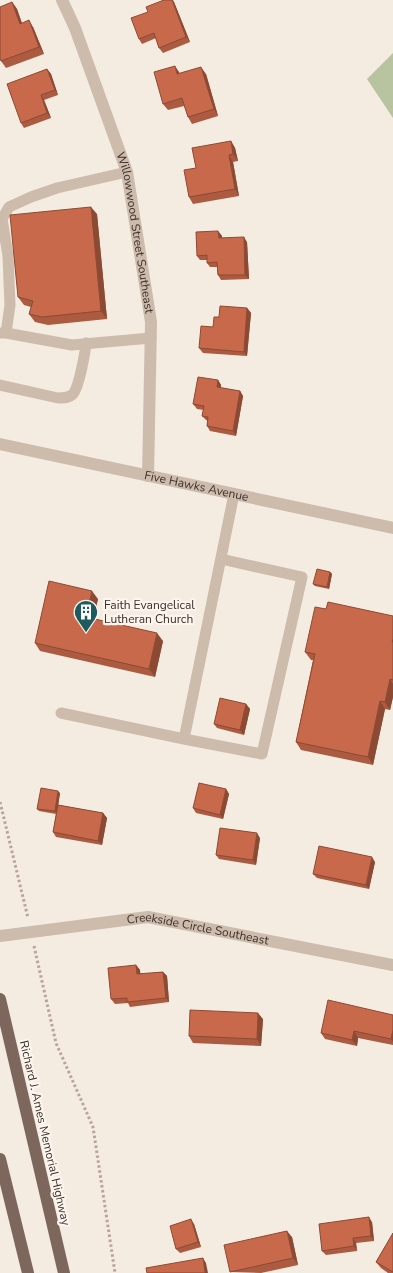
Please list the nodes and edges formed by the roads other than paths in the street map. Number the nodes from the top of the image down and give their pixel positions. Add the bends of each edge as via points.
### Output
1 (62, 0) edge
2 (127, 172) junction
3 (3, 333) edge
4 (151, 338) junction
5 (86, 343) junction
6 (0, 386) edge
7 (0, 444) edge
8 (148, 476) junction
9 (234, 494) junction
10 (393, 528) edge
11 (221, 559) junction
12 (61, 713) dead end
13 (184, 739) junction
14 (0, 936) edge
15 (393, 965) edge
16 (0, 999) edge
17 (0, 1159) edge
18 (28, 1273) edge
19 (64, 1273) edge

1 - 2 street, Willowwood Street Southeast
2 - 3 lane via 57,188 9,207 2,219 8,256 10,305
2 - 4 street, Willowwood Street Southeast
3 - 5 lane via 72,344
4 - 5 lane
4 - 8 street, Willowwood Street Southeast
5 - 6 lane via 74,393 67,398
7 - 8 street, Five Hawks Avenue
8 - 9 street, Five Hawks Avenue
9 - 10 street, Five Hawks Avenue
9 - 11 lane
11 - 13 lane
11 - 13 lane via 302,577 262,754
12 - 13 lane
14 - 15 street, Creekside Circle Southeast via 148,917
16 - 19 main road, Richard J. Ames Memorial Highway
17 - 18 main road

